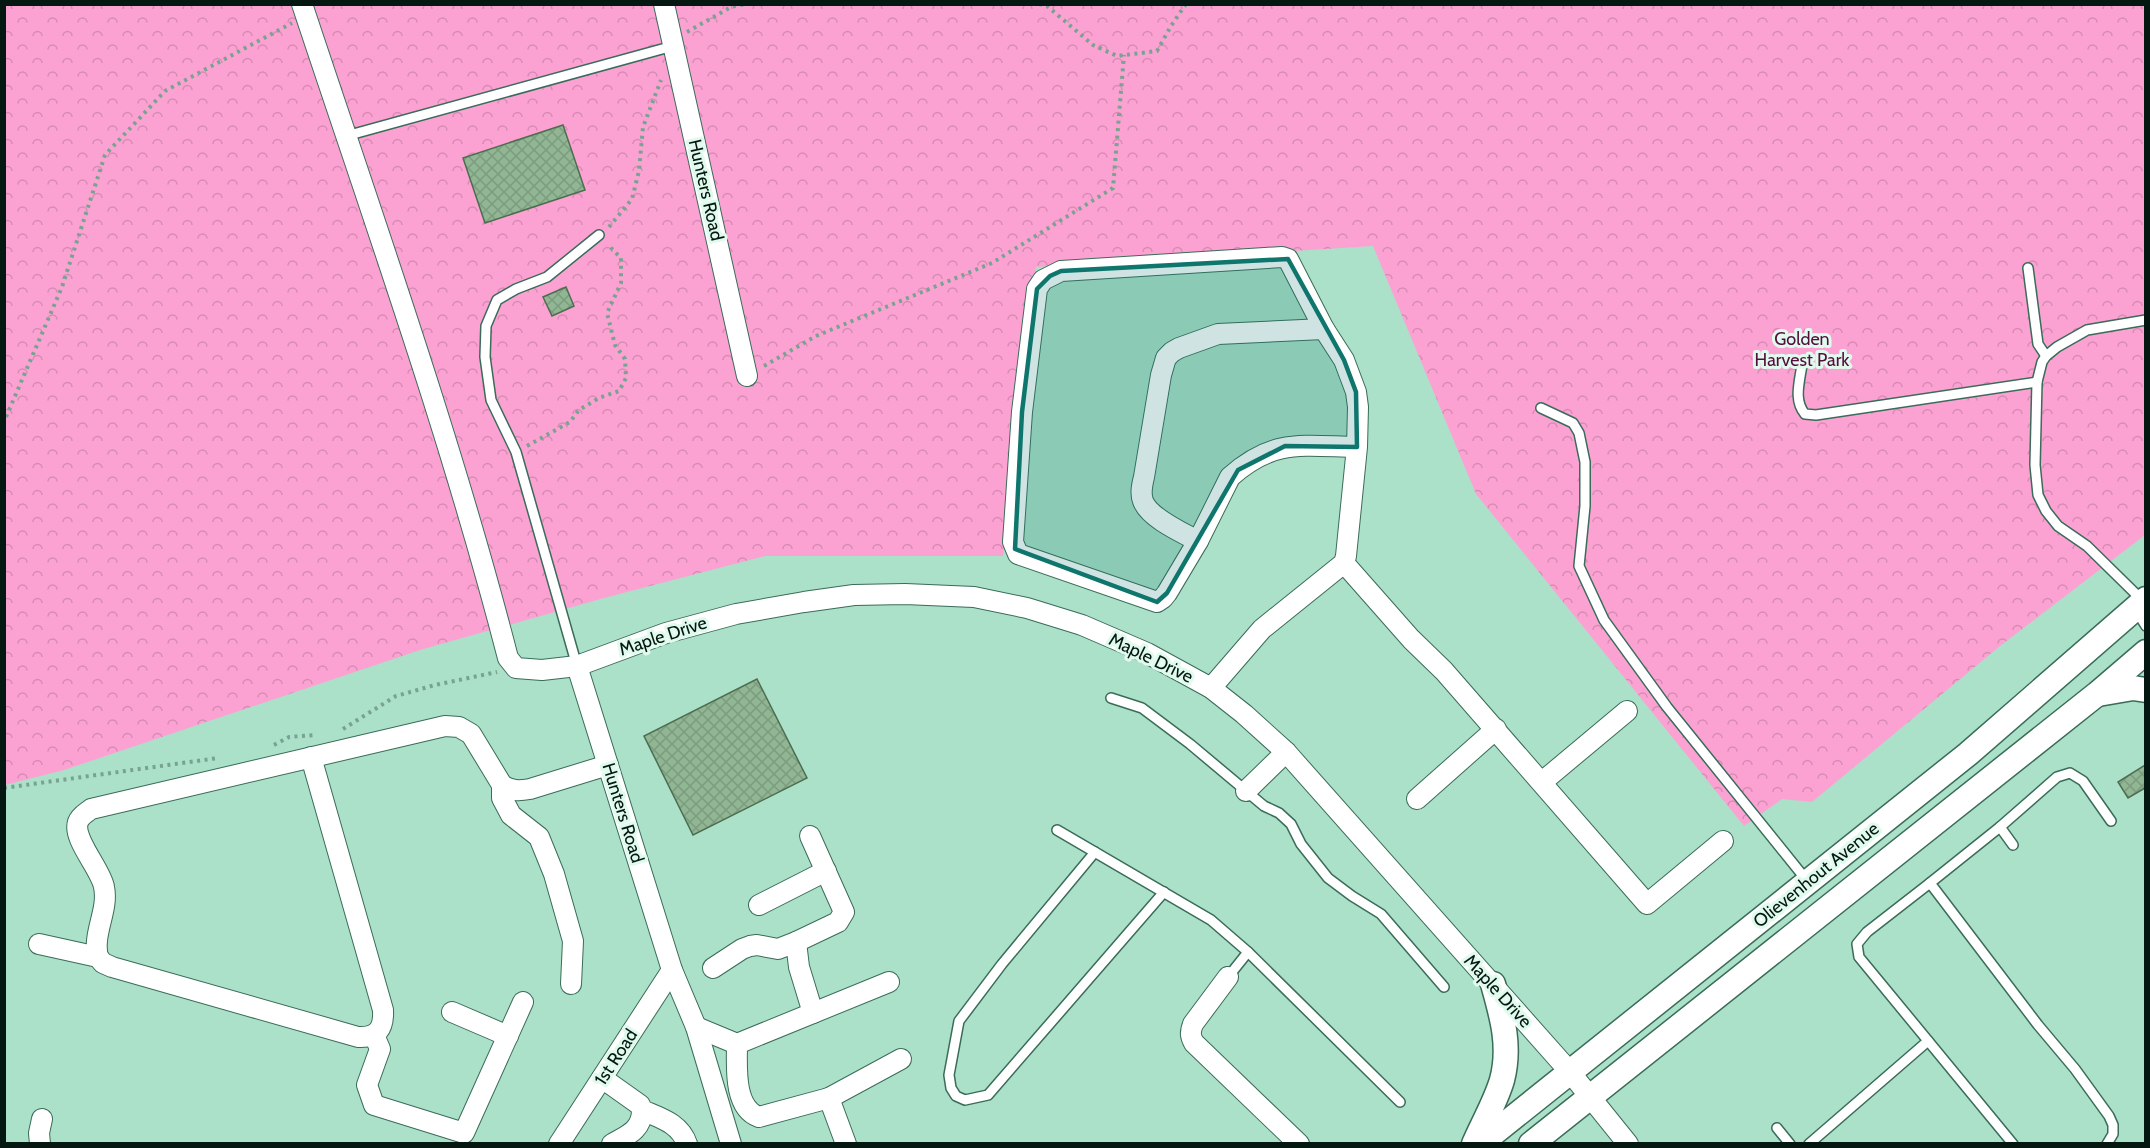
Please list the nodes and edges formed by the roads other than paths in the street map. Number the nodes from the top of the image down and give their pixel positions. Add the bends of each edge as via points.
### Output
1 (664, 4) edge
2 (304, 10) edge
3 (673, 46) junction
4 (346, 136) junction
5 (599, 235) road end
6 (2028, 268) dead end
7 (2145, 320) edge
8 (1324, 329) junction
9 (2046, 356) junction
10 (1802, 364) dead end
11 (747, 376) road end
12 (2037, 382) junction
13 (1541, 408) dead end
14 (1357, 447) junction
15 (1198, 541) junction
16 (1344, 562) junction
17 (2142, 609) edge
18 (2145, 651) edge
19 (577, 666) junction
20 (1211, 688) junction
21 (2145, 690) edge
22 (2097, 694) junction
23 (1111, 698) dead end
24 (1627, 711) dead end
25 (1496, 729) junction
26 (1286, 752) junction
27 (311, 757) junction
28 (608, 765) junction
29 (1542, 782) junction
30 (502, 784) junction
31 (1246, 791) junction
32 (1417, 799) dead end
33 (2111, 821) dead end
34 (2000, 827) junction
35 (1057, 830) dead end
36 (810, 836) dead end
37 (1723, 840) dead end
38 (2013, 845) dead end
39 (1095, 852) junction
40 (826, 871) junction
41 (1808, 882) junction
42 (1930, 883) junction
43 (1164, 892) junction
44 (759, 905) dead end
45 (796, 942) junction
46 (39, 944) dead end
47 (1248, 952) junction
48 (98, 957) junction
49 (713, 968) dead end
50 (672, 970) junction
51 (1228, 977) joint
52 (889, 982) dead end
53 (571, 984) dead end
54 (1492, 984) junction
55 (1444, 987) dead end
56 (523, 1002) dead end
57 (452, 1012) dead end
58 (813, 1013) junction
59 (696, 1027) junction
60 (374, 1035) junction
61 (508, 1036) junction
62 (1928, 1041) junction
63 (737, 1044) junction
64 (901, 1059) dead end
65 (1570, 1072) junction
66 (602, 1078) junction
67 (1591, 1097) junction
68 (829, 1098) junction
69 (1400, 1102) dead end
70 (642, 1110) junction
71 (42, 1119) dead end
72 (1777, 1128) dead end
73 (40, 1143) edge
74 (560, 1143) edge
75 (612, 1143) edge
76 (687, 1143) edge
77 (731, 1143) edge
78 (846, 1143) edge
79 (1299, 1143) edge
80 (1474, 1143) edge
81 (1480, 1143) edge
82 (1531, 1143) edge
83 (1628, 1143) edge
84 (1790, 1143) edge
85 (1809, 1143) edge
86 (2013, 1143) edge
87 (2107, 1143) edge

1 - 3 street, Hunters Road
2 - 4 street
3 - 4 lane
3 - 11 street, Hunters Road
4 - 19 street via 418,354 508,658 516,668
5 - 19 lane via 547,277 497,300 486,326 485,357 491,400 516,452
6 - 9 lane via 2038,344
7 - 9 lane via 2087,330
8 - 14 street via 1353,379 1358,407
8 - 15 street via 1218,334 1179,348 1166,358 1145,466 1143,501 1152,514
8 - 15 street via 1293,266 1282,258 1061,271 1043,280 1037,289 1022,412 1013,542 1018,554 1157,602
9 - 12 lane
10 - 12 lane via 1799,407 1805,414 1816,415
12 - 17 lane via 2038,495 2058,526 2087,546
13 - 41 lane via 1573,423 1579,433 1585,462 1585,506 1579,566 1604,620 1667,707
14 - 15 street via 1285,446 1247,463 1230,477
14 - 16 street
16 - 20 street via 1262,629
16 - 25 street
17 - 41 street, Olievenhout Avenue
18 - 22 street, Olievenhout Avenue
19 - 20 street, Maple Drive via 666,633 736,614 854,595 905,594 974,597 1038,611 1147,653
19 - 28 street, Hunters Road
20 - 26 street, Maple Drive
21 - 22 street
22 - 67 street, Olievenhout Avenue
23 - 31 lane via 1142,708
24 - 29 street
25 - 29 street
25 - 32 street
26 - 31 street
26 - 54 street, Maple Drive
27 - 30 street via 445,726 459,727 471,734
27 - 48 street via 83,814 78,832 101,876 106,897
27 - 60 street via 383,1010 384,1019
28 - 30 street via 530,789 517,791
28 - 50 street, Hunters Road
29 - 37 street via 1647,904
30 - 53 street via 502,798 511,815 538,837 554,874 573,941
31 - 55 lane via 1291,824 1300,844 1328,878 1381,914
33 - 34 lane via 2083,781 2070,773 2057,777
34 - 38 lane
34 - 42 lane
35 - 39 lane
36 - 40 street
39 - 43 lane
39 - 43 lane via 958,1021 949,1075 956,1096 965,1100 988,1095
40 - 44 street
40 - 45 street via 844,912 842,918
41 - 65 street, Olievenhout Avenue
42 - 62 lane via 1857,944 1859,957
42 - 87 lane via 2109,1116 2113,1134
43 - 47 lane via 1211,920
45 - 49 street via 778,948 750,946
45 - 58 street
46 - 48 street
47 - 51 lane
47 - 69 lane
48 - 60 street via 112,967 358,1037
50 - 59 street, Hunters Road
50 - 66 street, 1st Road
51 - 79 street via 1193,1024 1191,1039
52 - 58 street
54 - 65 street, Maple Drive
54 - 80 street via 1506,1039 1505,1060 1502,1081
56 - 61 street
57 - 61 street
58 - 63 street
59 - 63 street
59 - 77 street, Hunters Road
60 - 61 street via 380,1049 367,1085 374,1105 464,1133
62 - 85 lane
62 - 86 lane
63 - 68 street via 737,1081 746,1107 754,1116
64 - 68 street
65 - 67 street, Maple Drive
65 - 81 street, Olievenhout Avenue
66 - 70 street
66 - 74 street, 1st Road
67 - 82 street, Olievenhout Avenue
67 - 83 street, Maple Drive
68 - 78 street
70 - 75 street via 637,1129
70 - 76 street via 677,1126
71 - 73 street
72 - 84 lane

